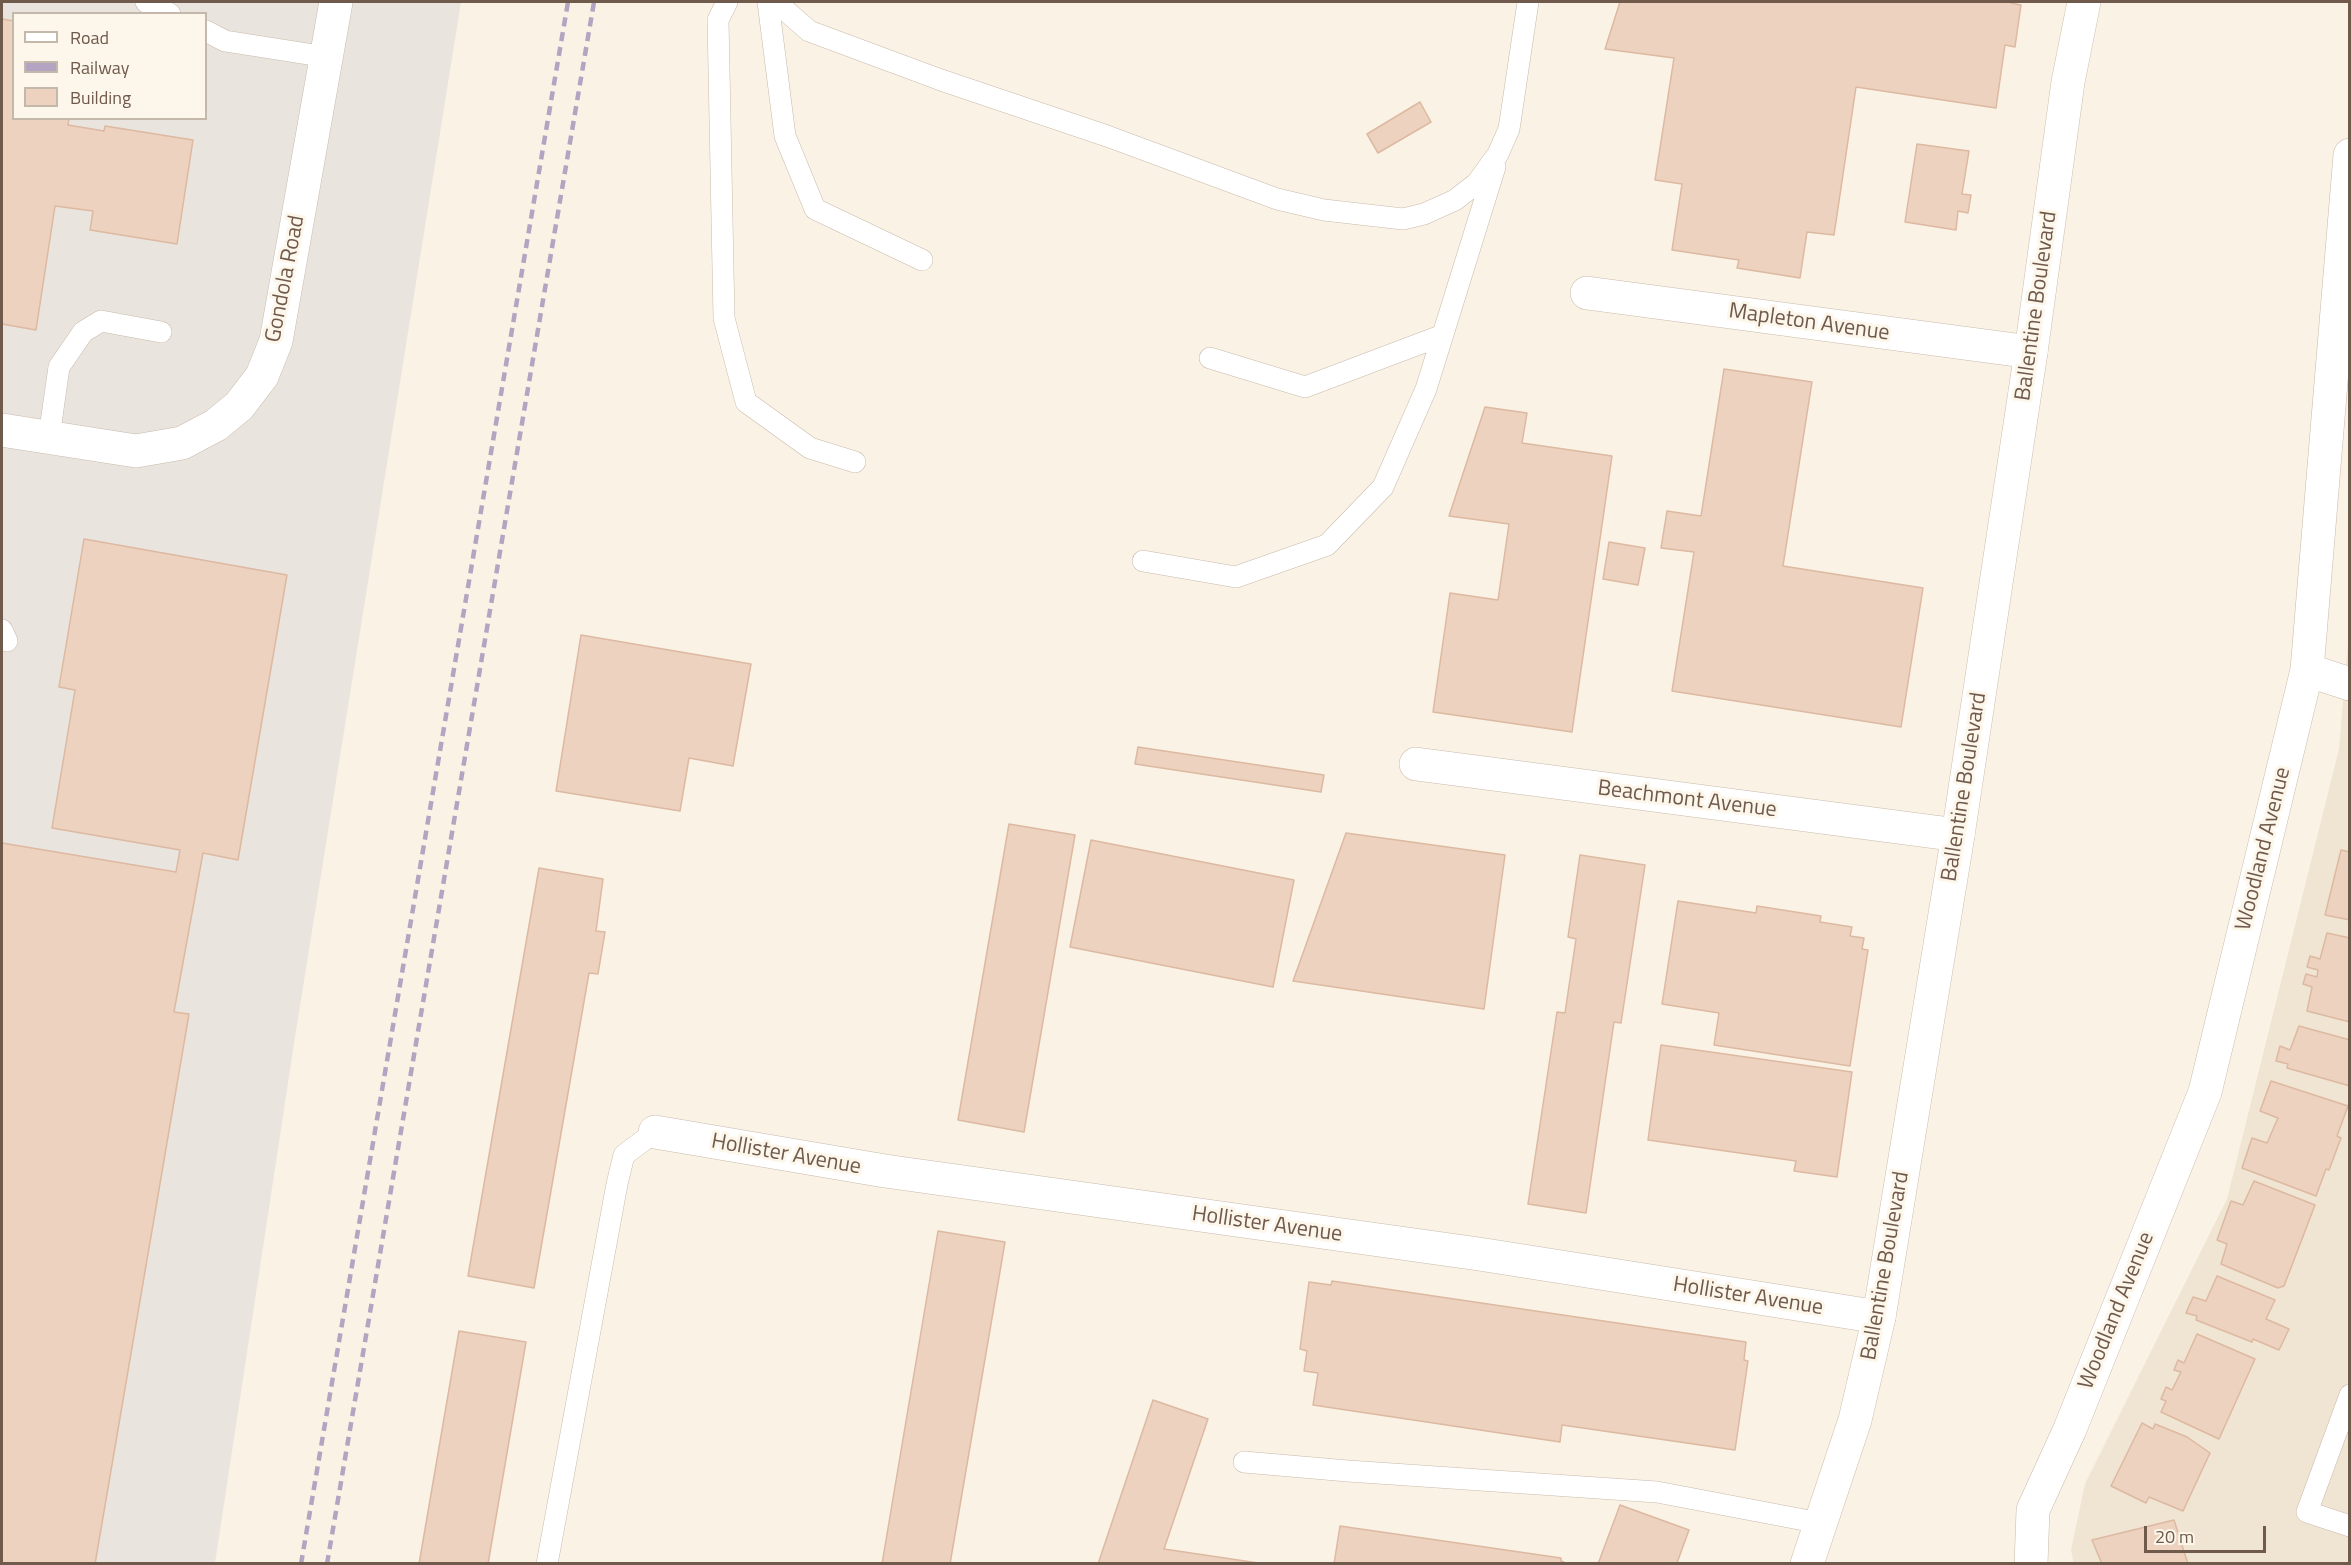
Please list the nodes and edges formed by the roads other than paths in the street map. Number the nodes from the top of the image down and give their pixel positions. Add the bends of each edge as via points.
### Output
1 (146, 2) edge
2 (336, 2) edge
3 (727, 2) edge
4 (768, 2) edge
5 (776, 2) edge
6 (1528, 2) edge
7 (2084, 2) edge
8 (166, 12) edge
9 (207, 32) edge
10 (327, 57) junction
11 (1503, 143) junction
12 (2349, 159) edge
13 (922, 260) dead end
14 (1587, 293) dead end
15 (160, 332) dead end
16 (1443, 335) junction
17 (2031, 352) junction
18 (1210, 358) dead end
19 (2, 430) edge
20 (49, 437) junction
21 (855, 462) dead end
22 (1143, 561) dead end
23 (2307, 670) junction
24 (2349, 684) edge
25 (1416, 764) dead end
26 (1958, 835) junction
27 (655, 1132) joint
28 (1879, 1317) junction
29 (2349, 1395) edge
30 (1244, 1462) dead end
31 (1820, 1523) junction
32 (2349, 1526) edge
33 (547, 1563) edge
34 (1807, 1563) edge
35 (2031, 1563) edge

1 - 8 lane
2 - 10 street, Gondola Road
3 - 21 lane via 718,20 724,318 746,402 810,448
4 - 13 lane via 785,136 815,209
5 - 11 lane via 809,31 1277,199 1324,210 1403,219 1424,214 1455,200 1477,183
6 - 11 lane via 1509,129
7 - 17 street, Ballentine Boulevard via 2068,82
9 - 10 lane via 225,41
10 - 20 street, Gondola Road via 276,340 262,376 239,406 216,426 182,443 136,451
11 - 16 lane
12 - 23 street, Woodland Avenue
14 - 17 street, Mapleton Avenue
15 - 20 lane via 101,321 83,332 59,367
16 - 18 lane via 1305,387
16 - 22 lane via 1425,389 1383,487 1327,545 1236,577
17 - 26 street, Ballentine Boulevard
19 - 20 street, Gondola Road
23 - 24 street
23 - 35 street, Woodland Avenue via 2205,1092 2070,1429 2033,1510
25 - 26 street, Beachmont Avenue
26 - 28 street, Ballentine Boulevard
27 - 28 street, Hollister Avenue via 885,1172 1479,1254
27 - 33 lane via 624,1155
28 - 31 street, Ballentine Boulevard via 1856,1420
29 - 32 lane via 2307,1512
30 - 31 lane via 1657,1492
31 - 34 street, Ballentine Boulevard

